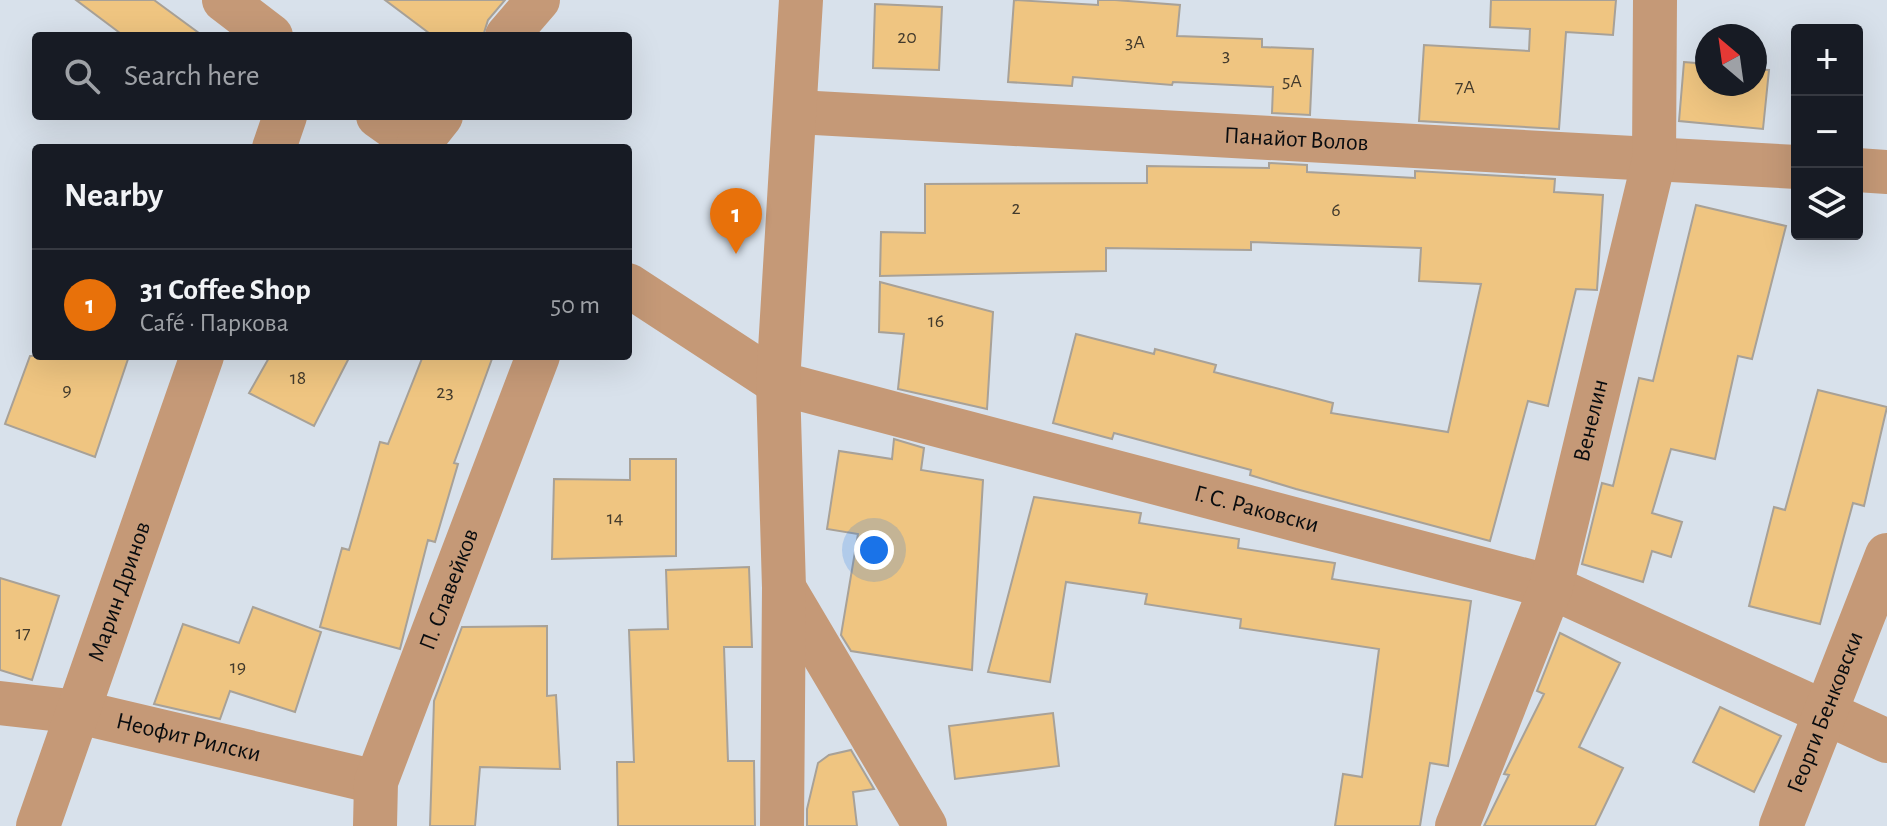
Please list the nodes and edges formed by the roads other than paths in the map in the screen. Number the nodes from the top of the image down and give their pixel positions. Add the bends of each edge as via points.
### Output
1 (224, 0) edge
2 (538, 0) edge
3 (801, 0) edge
4 (1655, 0) edge
5 (266, 32) edge
6 (510, 32) edge
7 (797, 112) junction
8 (284, 120) edge
9 (388, 120) edge
10 (427, 136) edge
11 (275, 144) edge
12 (1654, 160) junction
13 (1791, 167) edge
14 (1863, 170) edge
15 (1887, 172) edge
16 (632, 288) edge
17 (201, 360) edge
18 (536, 360) edge
19 (778, 383) junction
20 (1887, 555) edge
21 (1551, 587) junction
22 (784, 588) junction
23 (0, 703) edge
24 (79, 712) junction
25 (1824, 712) junction
26 (1887, 741) edge
27 (376, 782) junction
28 (38, 826) edge
29 (375, 826) edge
30 (782, 826) edge
31 (925, 826) edge
32 (1457, 826) edge
33 (1781, 826) edge

1 - 5 street
2 - 6 street
3 - 7 street
4 - 12 street, Венелин
7 - 12 street, Панайот Волов
7 - 19 street
8 - 11 street
9 - 10 street
12 - 13 street, Панайот Волов
12 - 21 street, Венелин
14 - 15 street
16 - 19 street, Г. С. Раковски
17 - 24 street, Марин Дринов
18 - 27 street, П. Славейков
19 - 21 street, Г. С. Раковски
19 - 22 street
20 - 25 street, Георги Бенковски
21 - 25 street, Г. С. Раковски
21 - 32 street, Венелин
22 - 30 street
22 - 31 street
23 - 24 street, Неофит Рилски
24 - 27 street, Неофит Рилски
24 - 28 street, Марин Дринов
25 - 26 street, Г. С. Раковски
25 - 33 street, Георги Бенковски
27 - 29 street, П. Славейков

